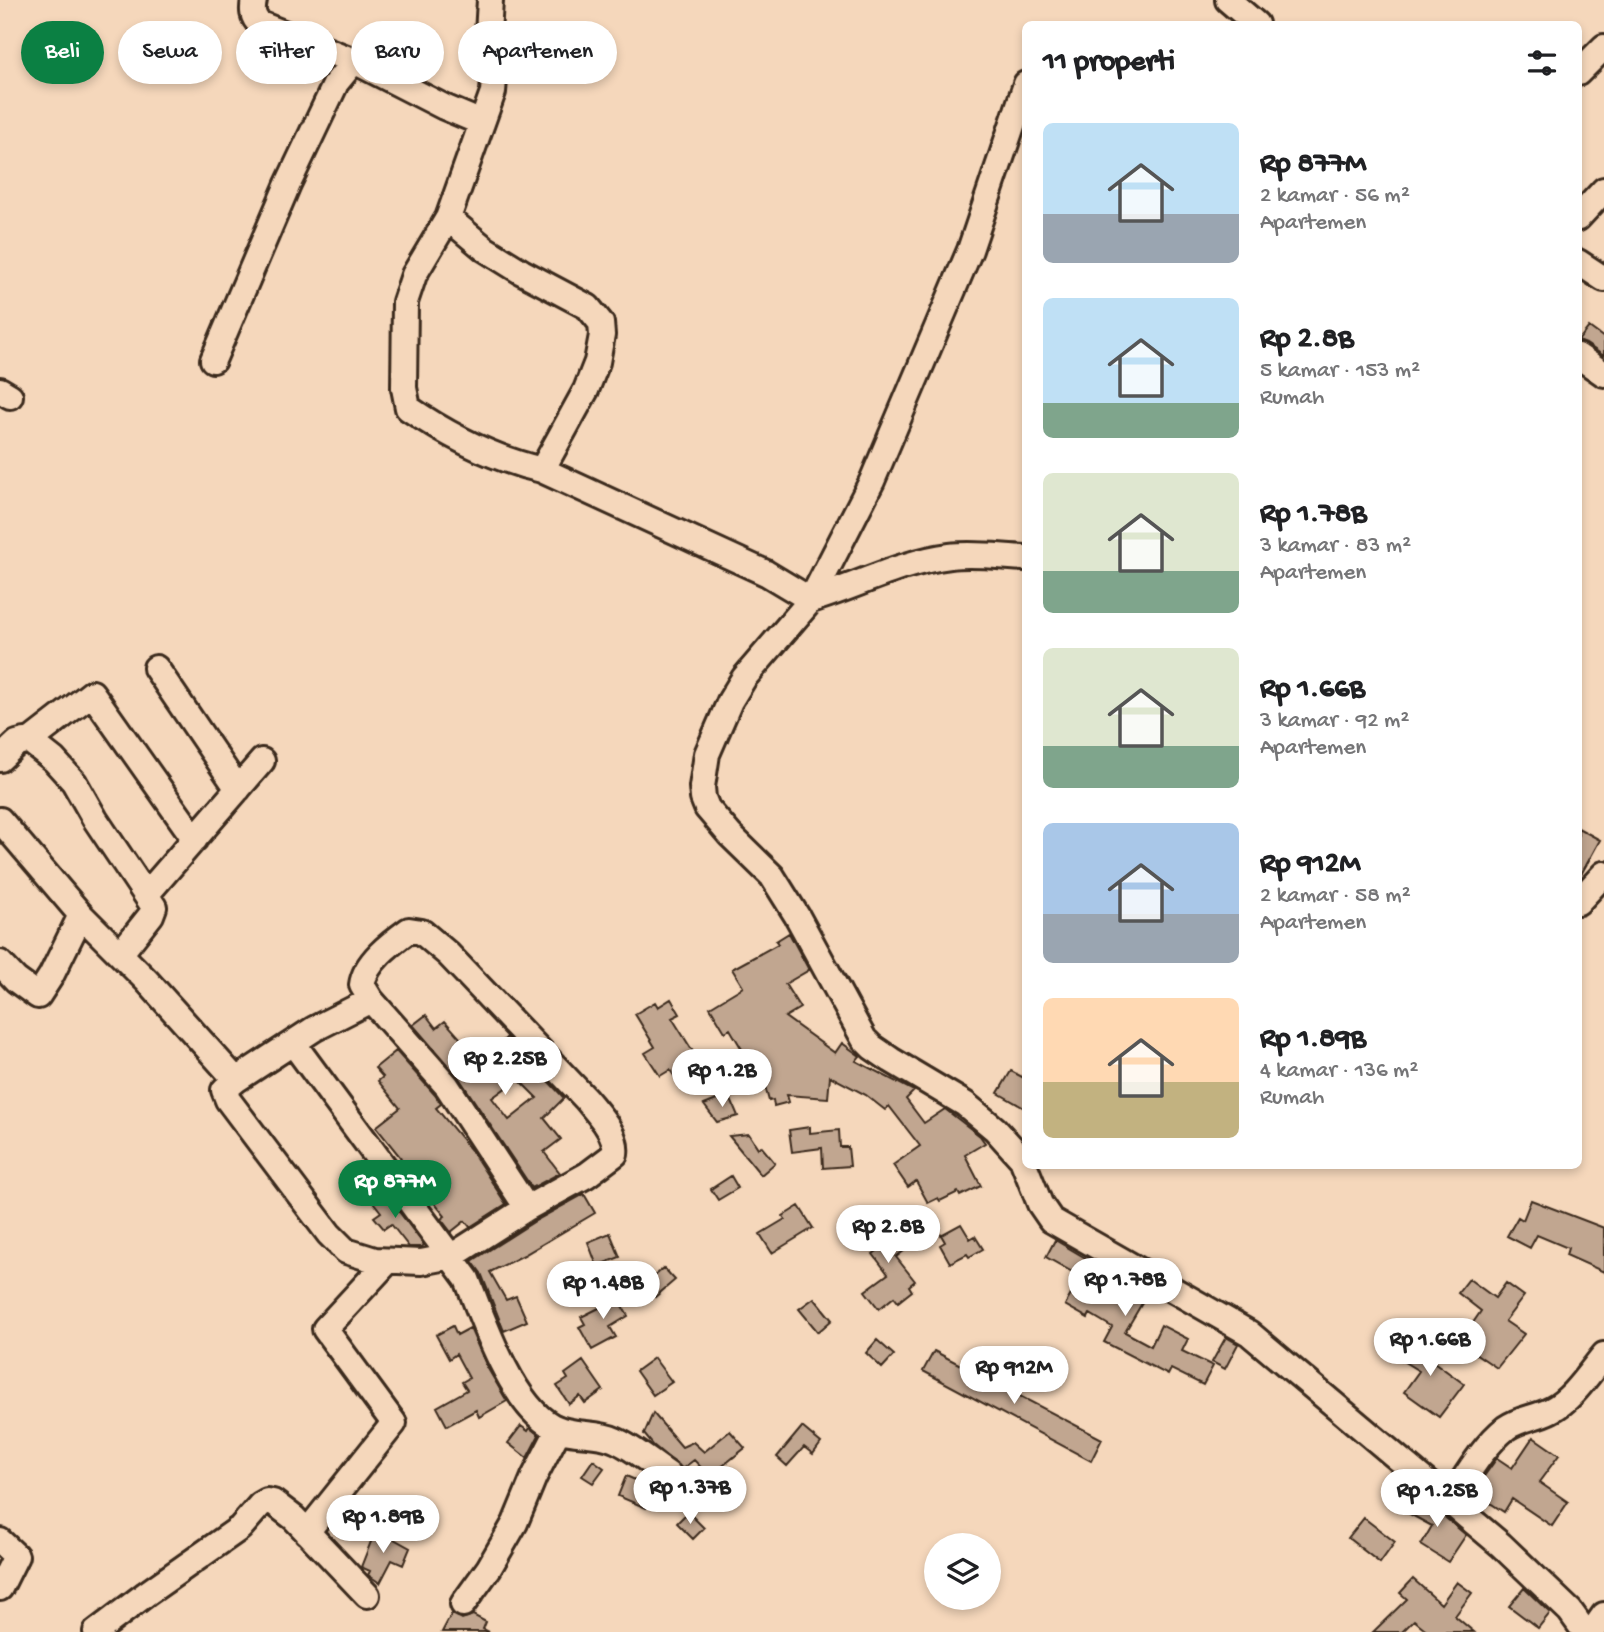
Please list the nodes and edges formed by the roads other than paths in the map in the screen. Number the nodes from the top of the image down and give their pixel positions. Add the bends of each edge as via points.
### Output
1 (254, 0) edge
2 (490, 0) edge
3 (1228, 0) edge
4 (1252, 21) edge
5 (1604, 47) edge
6 (351, 60) edge
7 (351, 65) edge
8 (1582, 69) edge
9 (399, 84) edge
10 (1022, 96) edge
11 (482, 123) junction
12 (1604, 190) edge
13 (1582, 214) edge
14 (448, 218) junction
15 (1582, 265) edge
16 (1604, 279) edge
17 (1582, 359) edge
18 (213, 360) dead end
19 (1604, 374) edge
20 (542, 470) junction
21 (1022, 558) edge
22 (811, 600) junction
23 (156, 668) dead end
24 (30, 741) junction
25 (0, 759) edge
26 (262, 761) dead end
27 (238, 789) junction
28 (0, 820) edge
29 (195, 839) junction
30 (1604, 874) edge
31 (146, 895) junction
32 (1582, 898) edge
33 (81, 915) junction
34 (120, 954) junction
35 (0, 963) edge
36 (371, 1000) junction
37 (293, 1043) junction
38 (236, 1080) junction
39 (1022, 1159) edge
40 (1026, 1169) edge
41 (527, 1208) junction
42 (452, 1256) junction
43 (387, 1262) junction
44 (1604, 1355) edge
45 (559, 1429) junction
46 (670, 1475) dead end
47 (1449, 1502) junction
48 (307, 1532) junction
49 (0, 1541) edge
50 (0, 1588) edge
51 (367, 1595) dead end
52 (463, 1604) dead end
53 (1604, 1615) edge
54 (96, 1632) edge
55 (1585, 1632) edge
56 (1592, 1632) edge

1 - 6 street via 253,13 260,24
2 - 11 street via 488,34 496,54 493,92
3 - 4 street
5 - 8 street
7 - 18 street via 336,83 288,184
9 - 11 street
10 - 22 street via 970,250 872,481
11 - 14 street
12 - 13 street
14 - 20 street via 485,249 588,307 601,323 597,362 586,390
14 - 20 street via 408,289 406,404 473,446 514,464
15 - 16 street
17 - 19 street
20 - 22 street via 766,573
21 - 22 street via 948,556
22 - 39 street via 757,661 730,701 707,754 703,798 716,819 772,876 864,1039 965,1104
23 - 27 street
24 - 25 street via 17,743
24 - 29 street via 92,693
24 - 31 street via 74,782
26 - 27 street
27 - 29 street
28 - 33 street
29 - 31 street
30 - 32 street
31 - 34 street via 154,907 151,915
33 - 34 street
33 - 35 street via 37,996
34 - 38 street
36 - 37 street
36 - 41 street via 447,1086
36 - 41 street via 362,985 372,963 409,930 422,932 448,954 604,1122 615,1143 612,1158
37 - 38 street
37 - 42 street
38 - 43 street via 224,1090 228,1100 329,1234 346,1251
40 - 47 street via 1051,1220 1249,1333
41 - 42 street
42 - 43 street
42 - 45 street via 521,1398
43 - 48 street via 324,1329 394,1423
44 - 47 street via 1551,1410 1504,1429
45 - 46 street via 615,1440
45 - 52 street via 515,1523
47 - 55 street via 1560,1601
48 - 51 street
48 - 54 street via 282,1507 267,1501 240,1528
49 - 50 street via 16,1556
53 - 56 street

